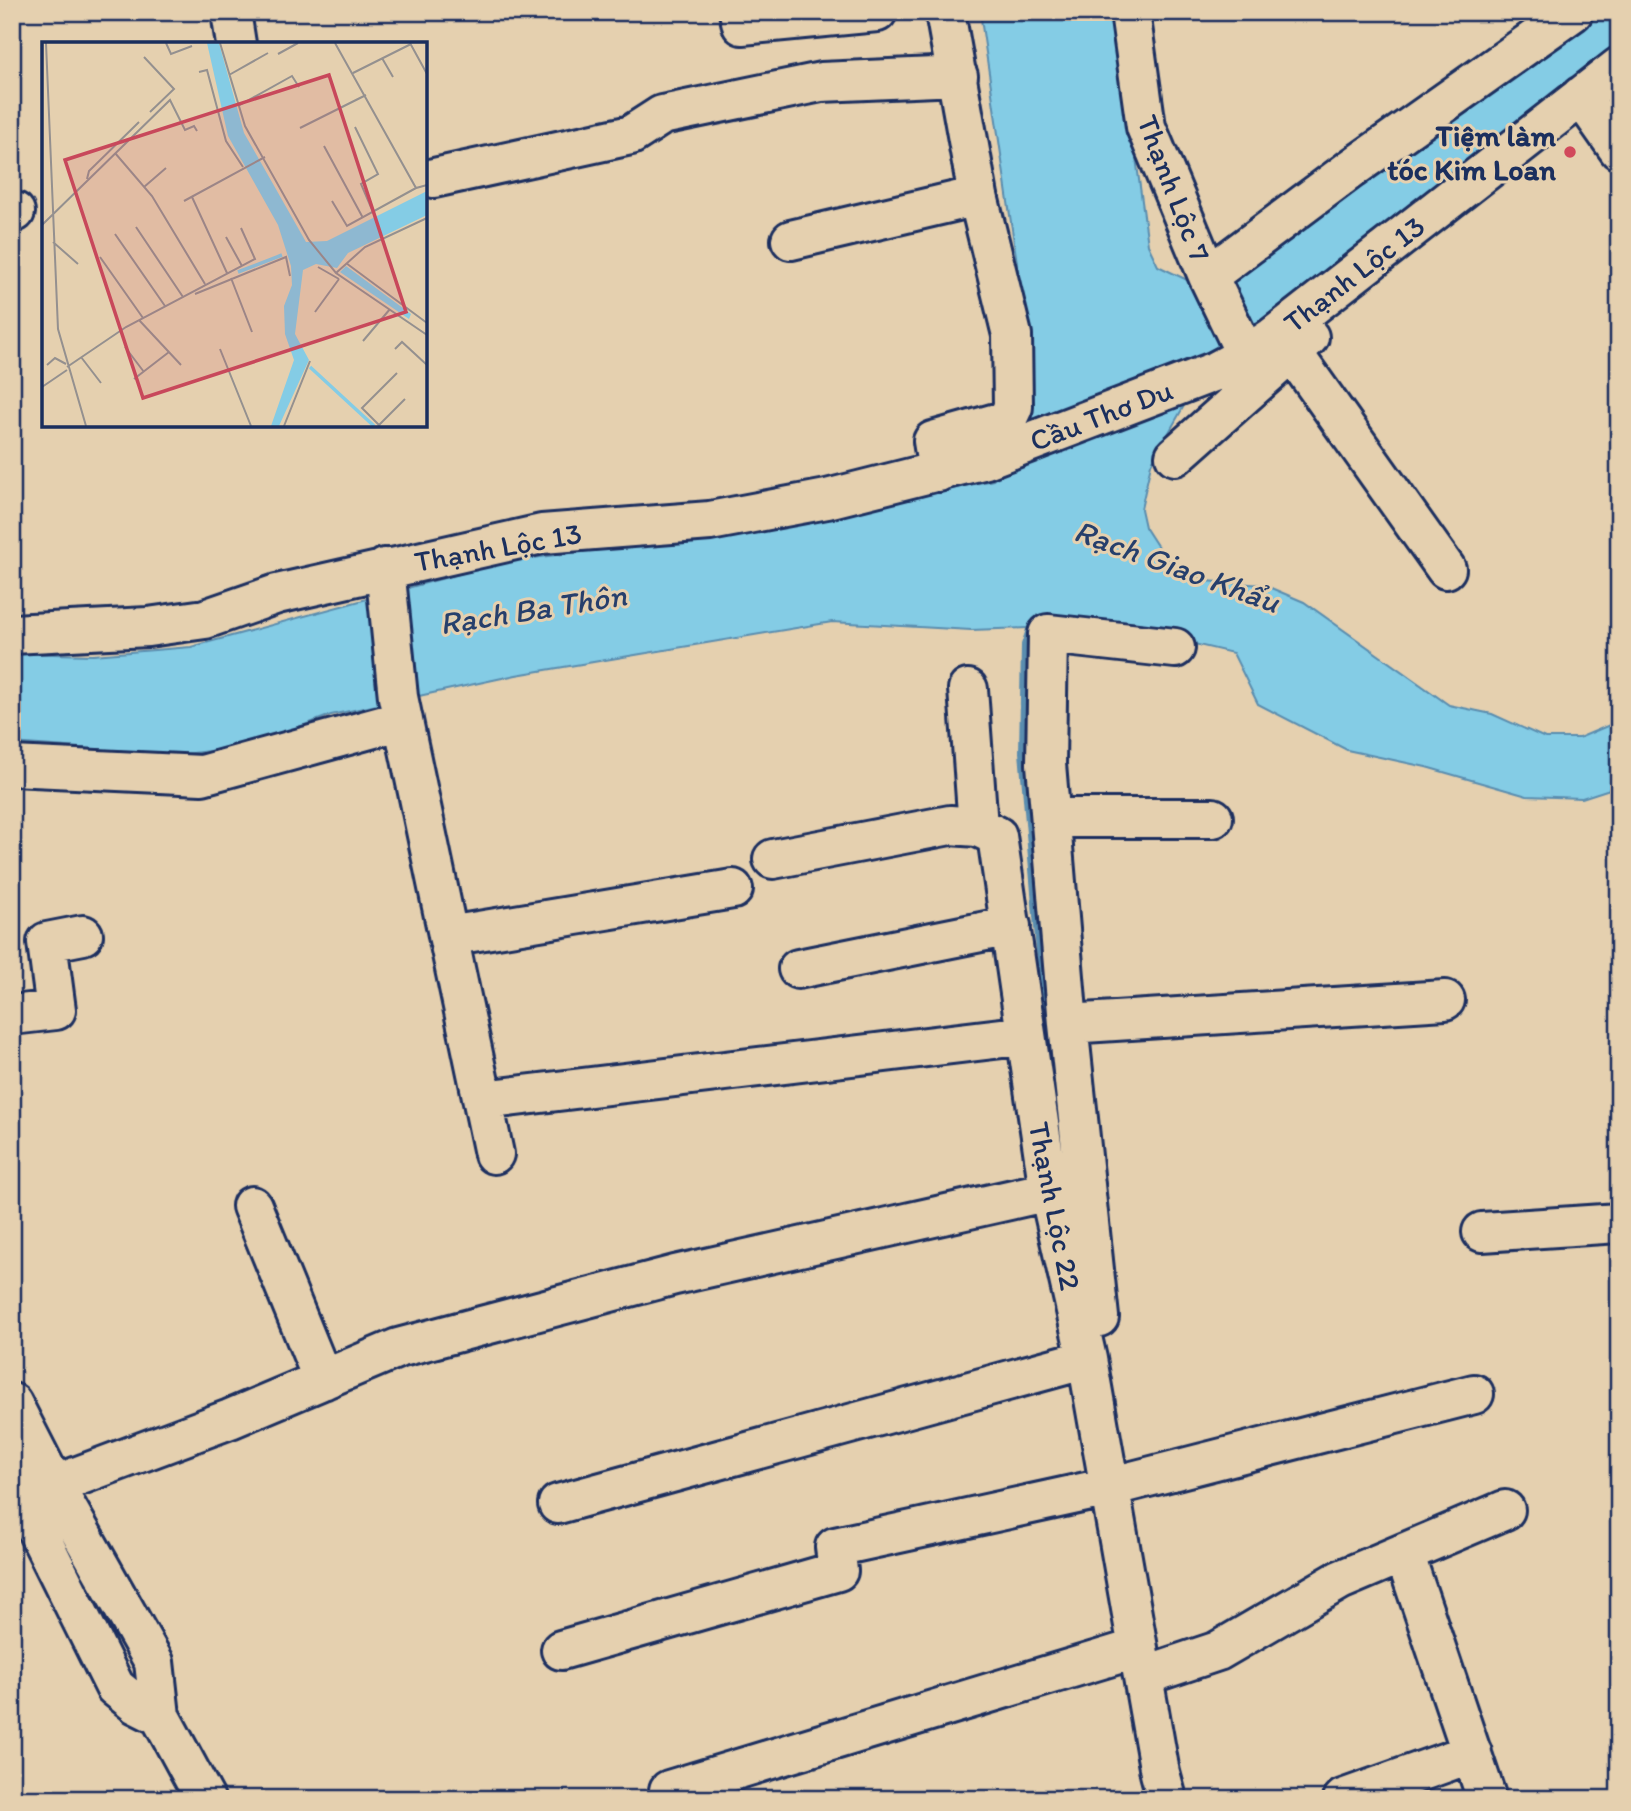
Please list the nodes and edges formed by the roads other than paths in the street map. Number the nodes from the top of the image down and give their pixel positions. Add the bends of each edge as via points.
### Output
1 (231, 12) edge
2 (739, 12) edge
3 (877, 12) edge
4 (945, 12) edge
5 (1130, 12) edge
6 (1573, 12) edge
7 (236, 42) edge
8 (1619, 67) edge
9 (958, 76) junction
10 (1581, 96) junction
11 (1619, 150) edge
12 (434, 178) dead end
13 (978, 196) junction
14 (1401, 237) junction
15 (791, 240) dead end
16 (1208, 276) junction
17 (1292, 352) junction
18 (1231, 363) junction
19 (1175, 456) dead end
20 (986, 459) joint
21 (939, 472) junction
22 (1447, 569) dead end
23 (385, 576) junction
24 (13, 631) edge
25 (1175, 648) dead end
26 (968, 689) dead end
27 (400, 708) junction
28 (12, 766) edge
29 (1051, 818) junction
30 (1213, 818) dead end
31 (978, 827) junction
32 (774, 859) dead end
33 (733, 888) dead end
34 (1011, 926) junction
35 (83, 935) dead end
36 (448, 936) junction
37 (798, 969) dead end
38 (1445, 1000) dead end
39 (12, 1015) edge
40 (1068, 1024) junction
41 (1026, 1035) junction
42 (483, 1100) junction
43 (494, 1154) dead end
44 (1049, 1191) junction
45 (253, 1206) dead end
46 (1619, 1223) edge
47 (1482, 1232) dead end
48 (1087, 1359) junction
49 (323, 1380) junction
50 (1474, 1394) dead end
51 (12, 1403) edge
52 (12, 1480) edge
53 (54, 1485) junction
54 (1115, 1485) junction
55 (558, 1504) dead end
56 (1505, 1510) dead end
57 (1404, 1553) junction
58 (561, 1650) dead end
59 (1140, 1662) junction
60 (160, 1716) junction
61 (1472, 1753) junction
62 (669, 1790) dead end
63 (205, 1799) edge
64 (1167, 1799) edge
65 (1343, 1799) edge
66 (1487, 1799) edge

1 - 7 street
2 - 3 street via 742,25
4 - 9 street
5 - 16 street, Thạnh Lộc 7 via 1146,127
6 - 16 street
8 - 10 street, Thạnh Lộc 13
9 - 12 street via 821,82 662,116 631,135
9 - 13 street
10 - 11 street
10 - 14 street, Thạnh Lộc 13
13 - 15 street
13 - 21 street via 1012,335 1013,407 1007,420 933,441
14 - 17 street via 1396,260
14 - 18 street, Thạnh Lộc 13 via 1273,337
16 - 18 street, Thạnh Lộc 7
17 - 19 street
17 - 22 street
18 - 20 street, Cầu Thơ Du
20 - 21 street, Thạnh Lộc 13
21 - 23 street, Thạnh Lộc 13 via 710,521 542,534
23 - 24 street, Thạnh Lộc 13 via 277,594 205,619 148,627
23 - 27 street
25 - 29 street, Thạnh Lộc 22 via 1048,634 1046,764
26 - 31 street
27 - 28 street via 202,775
27 - 36 street
29 - 30 street
29 - 40 street, Thạnh Lộc 22
31 - 32 street via 950,825
31 - 34 street, Thạnh Lộc 22 via 997,836
33 - 36 street
34 - 37 street
34 - 41 street, Thạnh Lộc 22
35 - 39 street via 47,942 56,1010
36 - 42 street
38 - 40 street
40 - 54 street, Thạnh Lộc 22 via 1100,1333 1125,1463
41 - 42 street
41 - 44 street, Thạnh Lộc 22
42 - 43 street
44 - 48 street, Thạnh Lộc 22
44 - 49 street via 675,1275 398,1348
45 - 49 street
46 - 47 street
48 - 54 street, Thạnh Lộc 22
48 - 55 street
49 - 53 street
50 - 54 street
51 - 53 street
52 - 60 street via 115,1687
53 - 60 street via 154,1662
54 - 58 street via 835,1547 838,1571
54 - 59 street, Thạnh Lộc 22
56 - 57 street
57 - 59 street via 1340,1580 1218,1651
57 - 61 street
59 - 62 street
59 - 64 street, Thạnh Lộc 22
60 - 63 street
61 - 65 street
61 - 66 street

